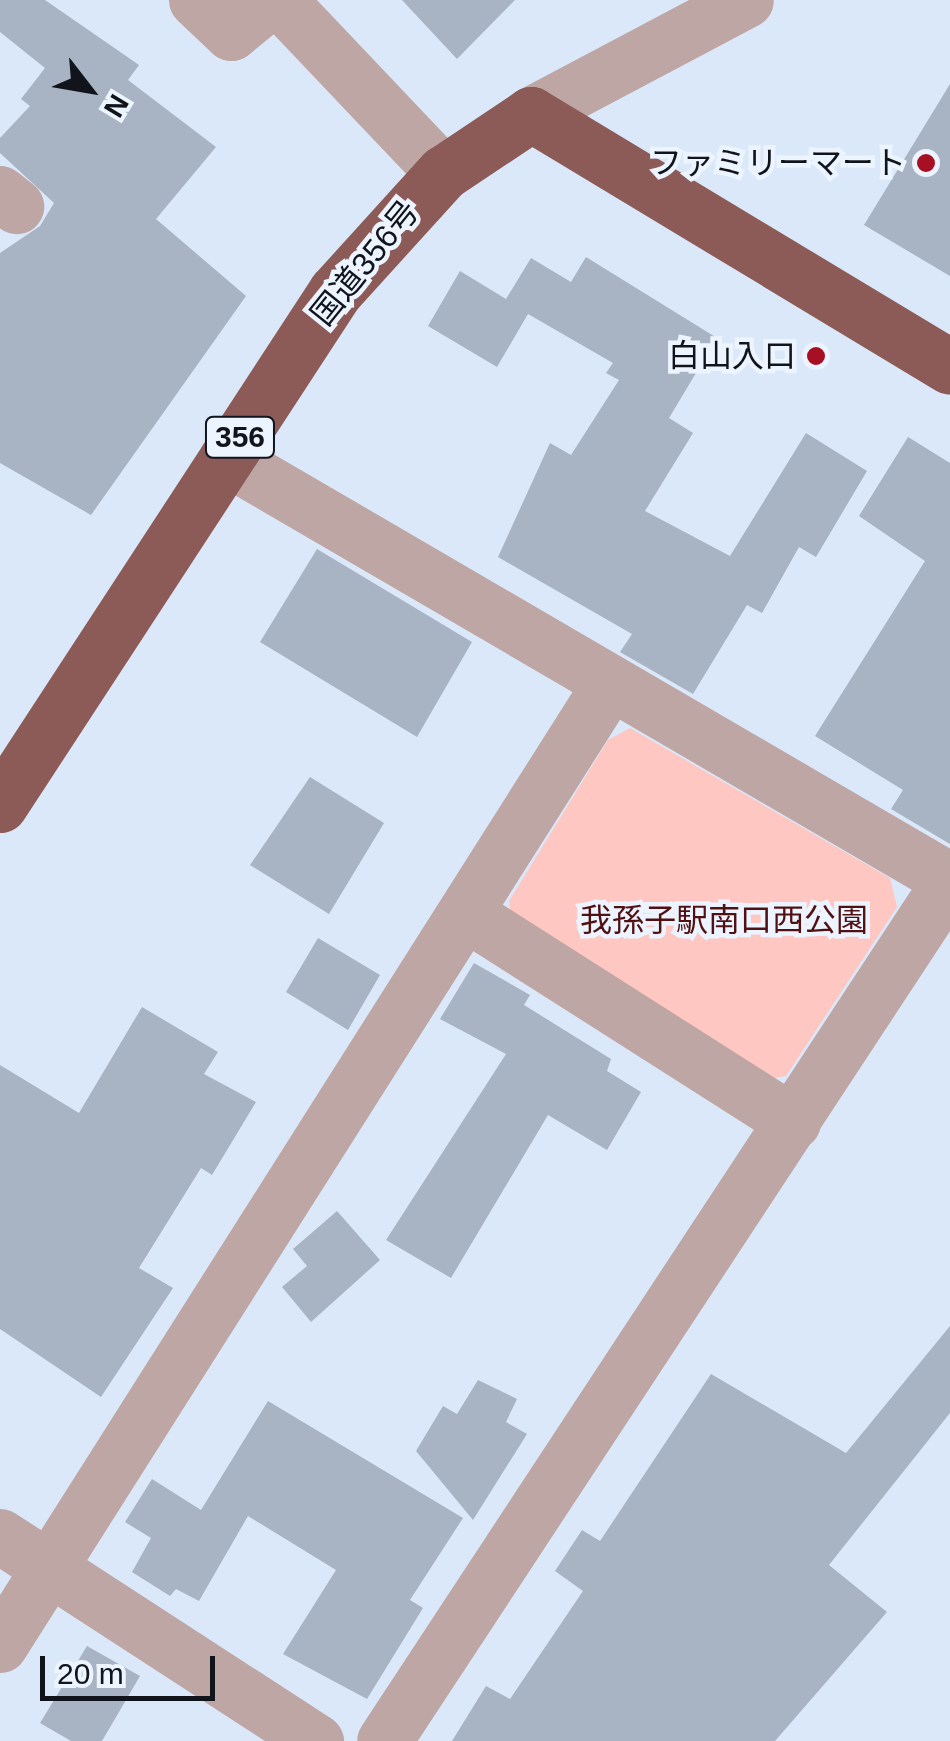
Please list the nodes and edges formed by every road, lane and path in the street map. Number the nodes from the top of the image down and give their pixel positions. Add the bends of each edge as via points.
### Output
1 (196, 0) edge
2 (271, 0) edge
3 (279, 0) edge
4 (746, 0) edge
5 (530, 114) junction
6 (443, 173) junction
7 (950, 367) edge
8 (226, 458) junction
9 (610, 683) junction
10 (6, 782) edge
11 (950, 880) edge
12 (465, 913) junction
13 (793, 1122) junction
14 (0, 1536) edge
15 (48, 1568) junction
16 (0, 1646) edge
17 (316, 1741) edge
18 (384, 1741) edge

1 - 2 street via 230,33
3 - 6 street
4 - 5 street
5 - 6 highway, 国道356号 / 356
5 - 7 highway
6 - 8 highway, 国道356号 / 356 via 335,292
8 - 9 street
8 - 10 highway, 国道356号 / 356
9 - 11 street
9 - 12 street
11 - 13 street
12 - 13 street
12 - 15 street
13 - 18 street
14 - 15 street
15 - 16 street
15 - 17 street

